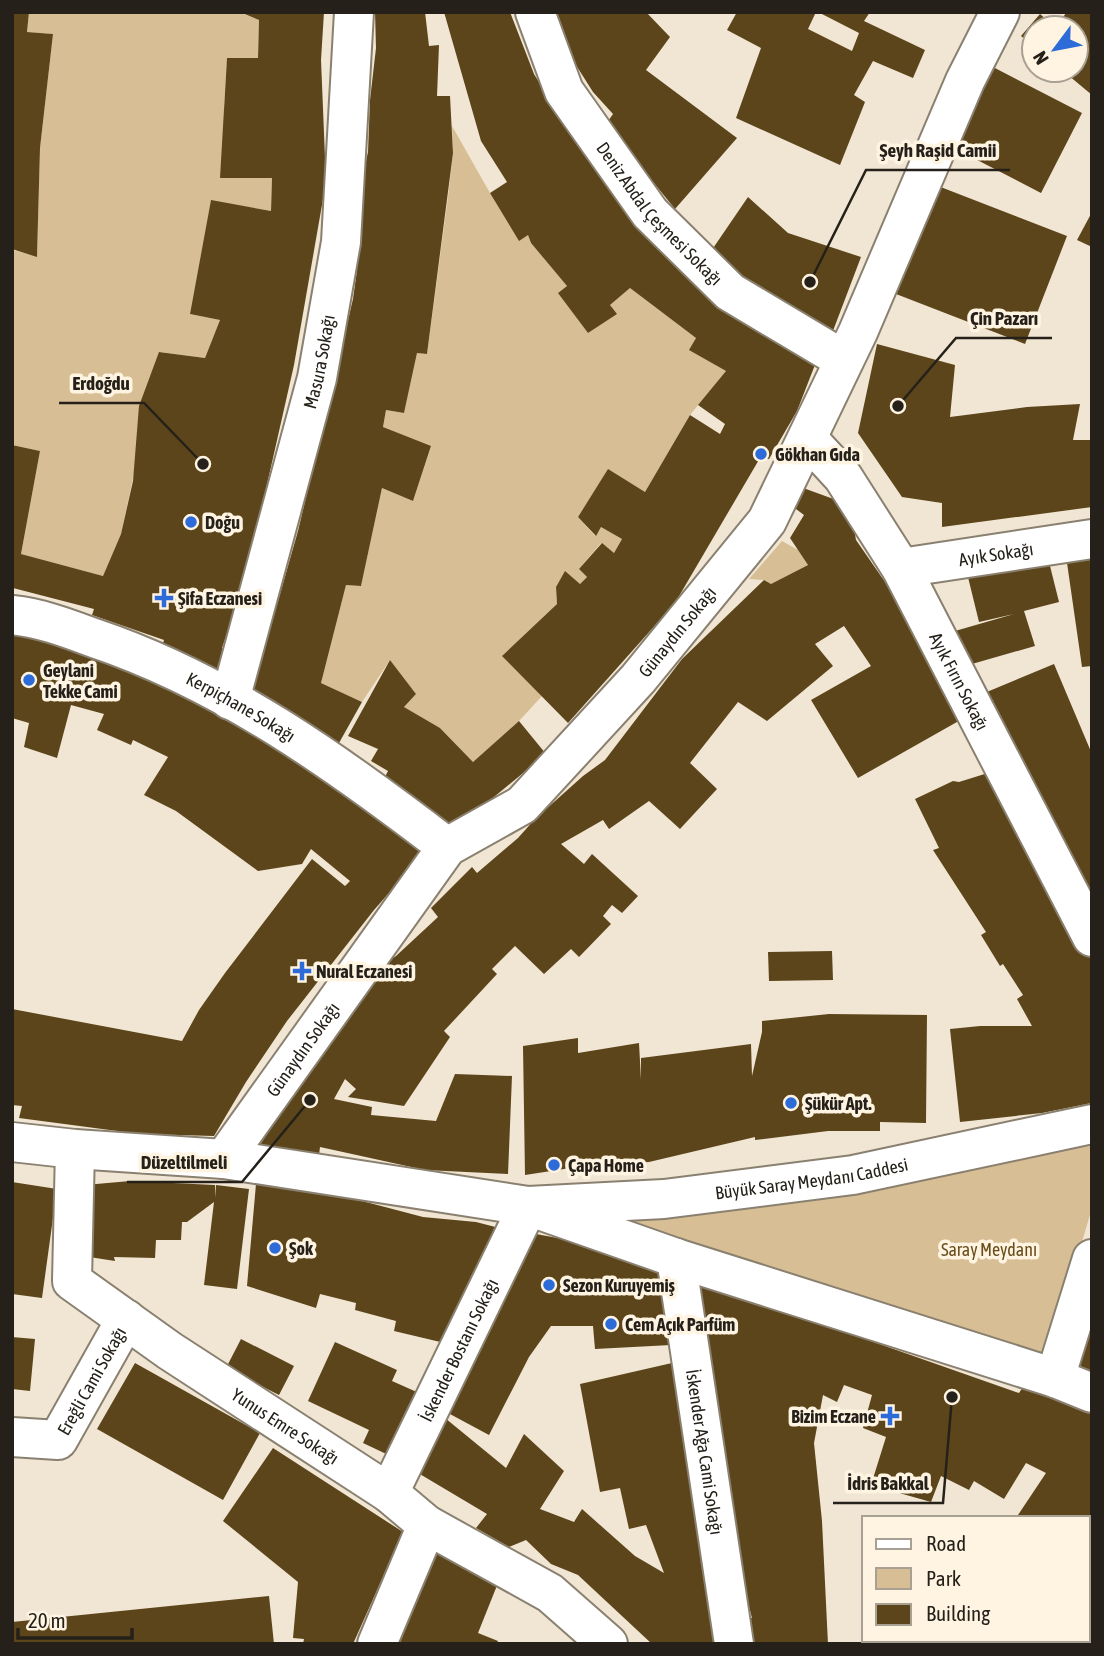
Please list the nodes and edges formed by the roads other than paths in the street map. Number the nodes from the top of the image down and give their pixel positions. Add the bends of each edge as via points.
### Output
1 (354, 12) edge
2 (535, 12) edge
3 (1000, 12) edge
4 (844, 360) junction
5 (808, 439) junction
6 (1092, 539) edge
7 (901, 568) junction
8 (12, 615) edge
9 (230, 700) junction
10 (447, 847) junction
11 (1092, 937) edge
12 (1092, 1124) edge
13 (12, 1142) edge
14 (75, 1149) junction
15 (224, 1159) junction
16 (528, 1206) junction
17 (676, 1258) junction
18 (1092, 1259) edge
19 (126, 1319) junction
20 (1055, 1378) junction
21 (1092, 1393) edge
22 (12, 1437) edge
23 (388, 1493) junction
24 (427, 1525) junction
25 (377, 1644) edge
26 (608, 1644) edge
27 (734, 1644) edge

1 - 9 street, Masura Sokağı via 341,242 317,378
2 - 4 street, Deniz Abdal Çeşmesi Sokağı via 564,91 650,213 730,292
3 - 4 street, Günaydın Sokağı via 965,81
4 - 5 street, Günaydın Sokağı
5 - 7 street, Ayık Fırın Sokağı via 843,477
5 - 10 street, Günaydın Sokağı via 767,521 638,679 522,805
6 - 7 street, Ayık Sokağı
7 - 11 street, Ayık Fırın Sokağı
8 - 9 street, Kerpiçhane Sokağı via 37,618 150,658
9 - 10 street, Kerpiçhane Sokağı via 311,748
10 - 15 street, Günaydın Sokağı
12 - 16 street, Büyük Saray Meydanı Caddesi via 853,1175 664,1199
13 - 14 street, Büyük Saray Meydanı Caddesi
14 - 15 street, Büyük Saray Meydanı Caddesi
14 - 19 street, Yunus Emre Sokağı via 72,1281
15 - 16 street, Büyük Saray Meydanı Caddesi
16 - 17 street, Büyük Saray Meydanı Caddesi
16 - 23 street, İskender Bostanı Sokağı
17 - 20 street, Büyük Saray Meydanı Caddesi
17 - 27 street, İskender Ağa Cami Sokağı
18 - 20 street
19 - 22 street, Ereğli Cami Sokağı via 58,1440
19 - 23 street, Yunus Emre Sokağı
20 - 21 street, Büyük Saray Meydanı Caddesi
23 - 24 street, Yunus Emre Sokağı
24 - 25 street
24 - 26 street, Yunus Emre Sokağı via 550,1593

